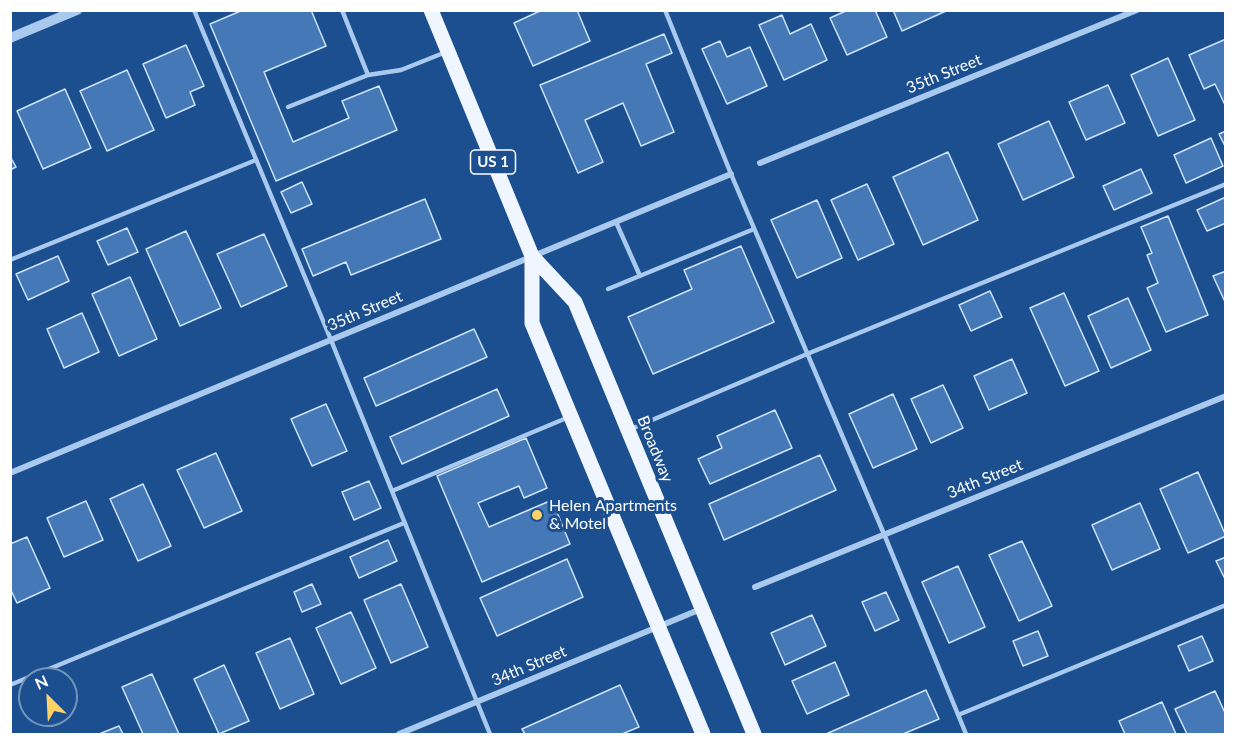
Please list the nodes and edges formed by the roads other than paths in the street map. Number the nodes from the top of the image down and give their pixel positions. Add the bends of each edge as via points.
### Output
1 (77, 10) edge
2 (194, 10) edge
3 (342, 10) edge
4 (431, 10) edge
5 (665, 10) edge
6 (1137, 10) edge
7 (10, 38) edge
8 (448, 51) junction
9 (368, 75) junction
10 (288, 107) dead end
11 (256, 160) junction
12 (760, 163) dead end
13 (730, 174) junction
14 (1226, 184) edge
15 (616, 222) junction
16 (754, 229) junction
17 (532, 256) junction
18 (10, 260) edge
19 (640, 276) junction
20 (608, 289) dead end
21 (331, 340) junction
22 (807, 354) junction
23 (1226, 396) edge
24 (571, 416) junction
25 (628, 430) junction
26 (10, 473) edge
27 (392, 491) junction
28 (404, 523) junction
29 (884, 534) junction
30 (755, 587) dead end
31 (1226, 605) edge
32 (702, 609) junction
33 (659, 627) junction
34 (10, 685) edge
35 (477, 702) junction
36 (958, 715) junction
37 (399, 735) edge
38 (490, 735) edge
39 (703, 735) edge
40 (754, 735) edge
41 (966, 735) edge

1 - 7 street
2 - 11 lane
3 - 9 lane
4 - 8 main road, Broadway / US 1
5 - 13 lane
6 - 12 street, 35th Street
8 - 9 lane via 402,70
8 - 17 main road, Broadway / US 1
9 - 10 lane
11 - 18 lane
11 - 21 lane
13 - 15 street, 35th Street
13 - 16 lane
14 - 22 lane
15 - 17 street, 35th Street
15 - 19 lane
16 - 19 lane
16 - 22 lane
17 - 21 street, 35th Street
17 - 24 main road, Broadway / US 1 via 532,323
17 - 25 main road, Broadway / US 1 via 575,302
19 - 20 lane
21 - 26 street, 35th Street
21 - 27 lane
22 - 25 lane
22 - 29 lane
23 - 29 street, 34th Street
24 - 27 lane
24 - 33 main road, Broadway / US 1
25 - 32 main road, Broadway / US 1
27 - 28 lane
28 - 34 lane
28 - 35 lane
29 - 30 street, 34th Street
29 - 36 lane
31 - 36 lane
32 - 33 street, 34th Street
32 - 40 main road, Broadway / US 1
33 - 35 street, 34th Street
33 - 39 main road, Broadway / US 1
35 - 37 street, 34th Street
35 - 38 lane
36 - 41 lane

